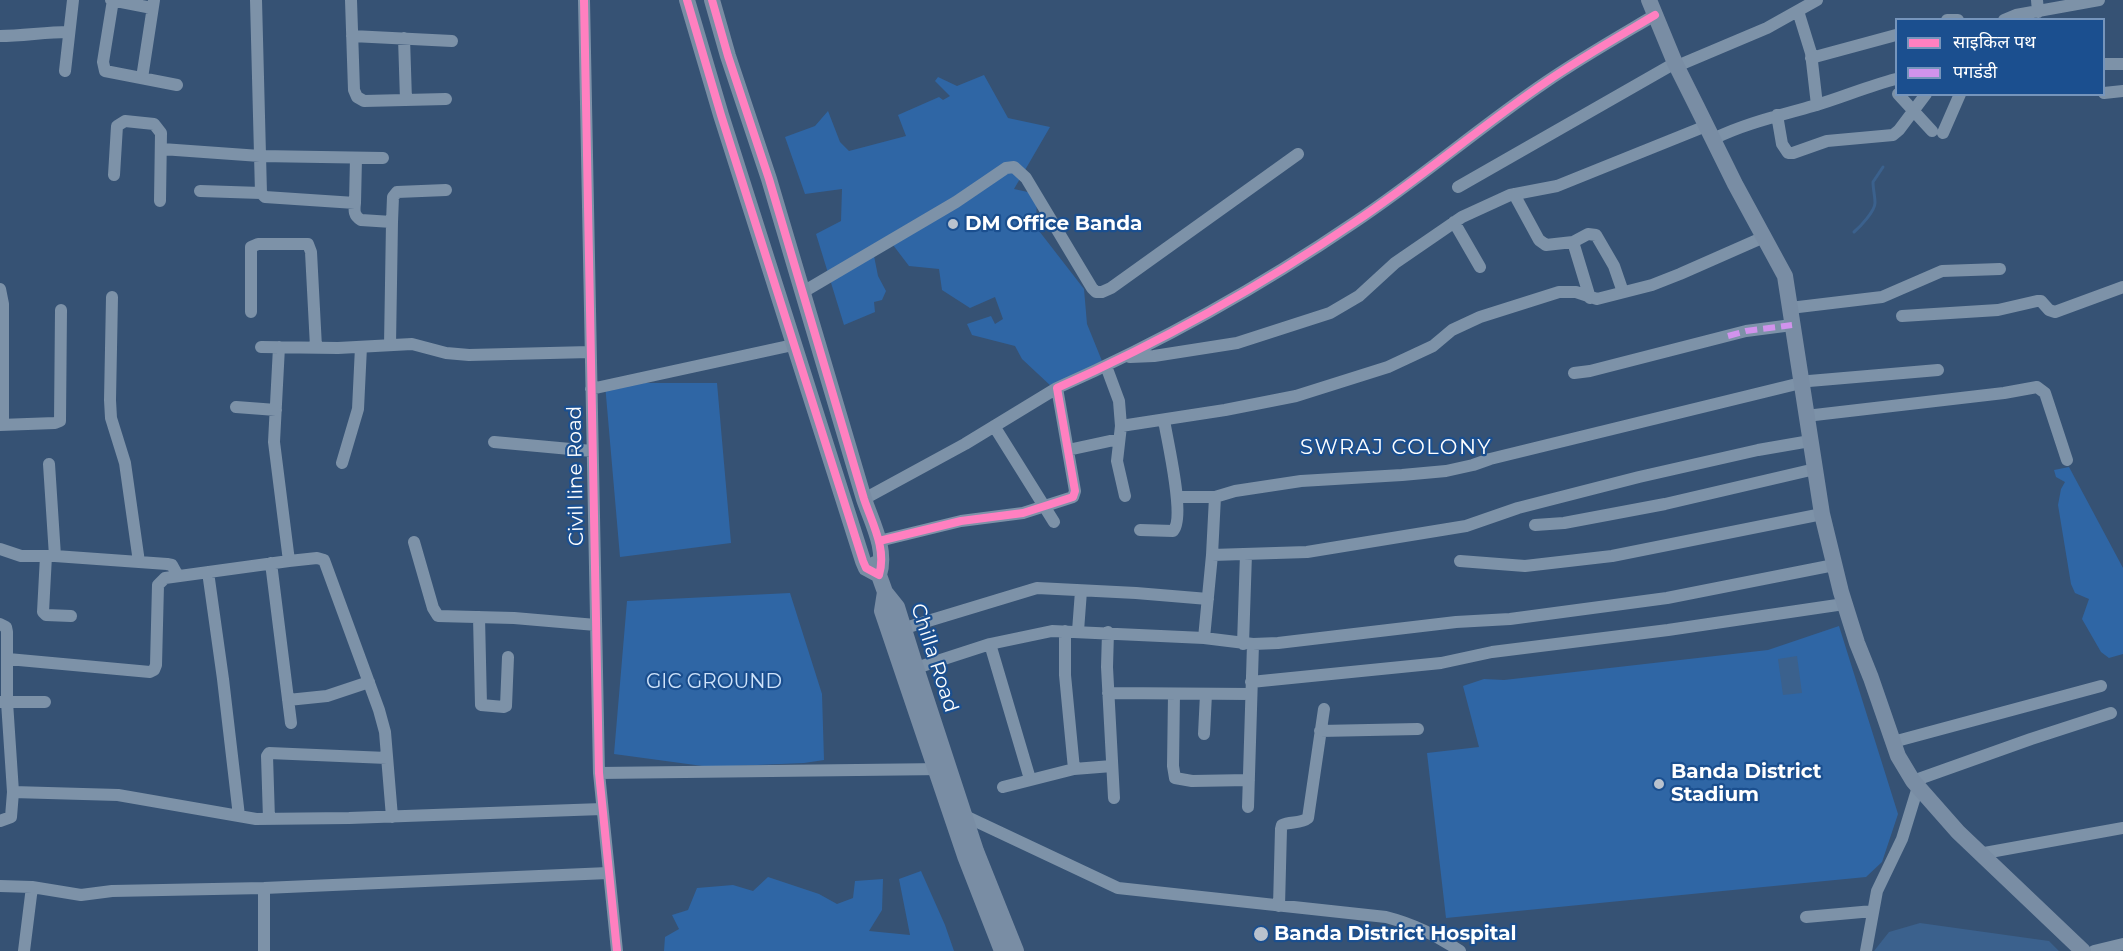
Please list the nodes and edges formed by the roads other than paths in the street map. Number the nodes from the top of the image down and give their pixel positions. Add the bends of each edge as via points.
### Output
1 (73, 0) edge
2 (112, 0) edge
3 (256, 0) edge
4 (351, 0) edge
5 (584, 0) edge
6 (687, 0) edge
7 (697, 0) edge
8 (712, 0) edge
9 (1817, 0) edge
10 (2099, 0) edge
11 (153, 4) edge
12 (2038, 6) edge
13 (1652, 8) edge
14 (1798, 10) junction
15 (2053, 15) edge
16 (2009, 18) edge
17 (68, 32) junction
18 (1895, 35) edge
19 (0, 36) edge
20 (352, 36) junction
21 (404, 38) junction
22 (452, 41) dead end
23 (1811, 58) junction
24 (2105, 64) edge
25 (2123, 64) edge
26 (1676, 65) junction
27 (65, 71) dead end
28 (142, 78) junction
29 (1892, 80) edge
30 (177, 85) dead end
31 (2123, 91) edge
32 (2105, 93) edge
33 (1900, 96) edge
34 (1925, 96) edge
35 (1959, 96) edge
36 (446, 99) dead end
37 (406, 100) junction
38 (1817, 105) junction
39 (1913, 112) junction
40 (1777, 115) junction
41 (1710, 132) junction
42 (162, 149) junction
43 (1298, 154) dead end
44 (260, 156) junction
45 (356, 158) junction
46 (383, 158) dead end
47 (114, 175) dead end
48 (1458, 188) dead end
49 (447, 190) dead end
50 (200, 191) dead end
51 (261, 193) junction
52 (1514, 194) junction
53 (160, 201) dead end
54 (355, 203) junction
55 (392, 222) junction
56 (1454, 222) junction
57 (1764, 237) junction
58 (1572, 242) junction
59 (1480, 267) dead end
60 (2000, 268) dead end
61 (2123, 287) edge
62 (0, 289) edge
63 (803, 292) junction
64 (1623, 292) junction
65 (112, 297) dead end
66 (1590, 298) junction
67 (61, 310) dead end
68 (251, 312) dead end
69 (1791, 316) junction
70 (1902, 316) dead end
71 (1, 343) edge
72 (390, 345) junction
73 (793, 345) junction
74 (261, 347) dead end
75 (279, 347) junction
76 (316, 347) junction
77 (360, 347) junction
78 (590, 352) junction
79 (1127, 357) junction
80 (1106, 366) junction
81 (1938, 370) dead end
82 (1574, 373) dead end
83 (1800, 383) junction
84 (591, 388) junction
85 (1057, 388) junction
86 (236, 407) dead end
87 (276, 410) junction
88 (1806, 416) junction
89 (1164, 420) junction
90 (1, 425) edge
91 (994, 426) junction
92 (1121, 426) junction
93 (1119, 439) junction
94 (1810, 441) junction
95 (494, 442) dead end
96 (1068, 450) junction
97 (592, 451) junction
98 (2067, 460) dead end
99 (342, 463) dead end
100 (48, 464) dead end
101 (1815, 469) junction
102 (1125, 496) dead end
103 (1178, 497) junction
104 (1215, 497) junction
105 (864, 499) junction
106 (1044, 505) junction
107 (1822, 514) junction
108 (1054, 522) dead end
109 (1535, 525) dead end
110 (1140, 530) dead end
111 (414, 542) dead end
112 (873, 542) junction
113 (0, 549) edge
114 (1246, 554) junction
115 (1212, 555) junction
116 (50, 556) junction
117 (289, 561) junction
118 (1460, 561) dead end
119 (139, 562) junction
120 (272, 563) junction
121 (1834, 565) junction
122 (208, 572) junction
123 (879, 574) junction
124 (178, 576) junction
125 (1081, 591) junction
126 (885, 592) junction
127 (1208, 599) junction
128 (1844, 604) junction
129 (71, 616) dead end
130 (479, 617) junction
131 (0, 624) edge
132 (596, 625) junction
133 (905, 628) junction
134 (1065, 631) junction
135 (1078, 631) junction
136 (1108, 632) junction
137 (1203, 638) junction
138 (990, 644) junction
139 (1248, 644) junction
140 (508, 657) dead end
141 (8, 659) junction
142 (916, 668) junction
143 (369, 682) junction
144 (2101, 686) dead end
145 (1251, 688) junction
146 (1108, 693) junction
147 (1174, 694) junction
148 (1206, 694) junction
149 (288, 700) junction
150 (4, 702) edge
151 (45, 702) dead end
152 (1324, 709) dead end
153 (2111, 713) dead end
154 (291, 723) dead end
155 (1418, 729) dead end
156 (1320, 731) junction
157 (1204, 734) dead end
158 (6, 738) edge
159 (1893, 742) junction
160 (387, 758) junction
161 (1112, 766) junction
162 (942, 769) junction
163 (1074, 769) junction
164 (599, 772) junction
165 (1030, 779) junction
166 (1249, 780) junction
167 (1916, 784) junction
168 (1003, 787) dead end
169 (13, 792) junction
170 (1114, 798) dead end
171 (1248, 807) dead end
172 (602, 809) junction
173 (239, 816) junction
174 (965, 816) junction
175 (392, 817) junction
176 (269, 819) junction
177 (0, 821) edge
178 (2123, 828) edge
179 (1980, 854) junction
180 (609, 873) junction
181 (0, 886) edge
182 (32, 887) junction
183 (264, 888) junction
184 (1279, 906) junction
185 (1873, 911) junction
186 (1806, 917) dead end
187 (2123, 944) edge
188 (24, 951) edge
189 (264, 951) edge
190 (617, 951) edge
191 (1002, 951) edge
192 (1016, 951) edge
193 (1461, 951) edge
194 (1866, 951) edge
195 (2082, 951) edge
196 (2094, 951) edge

1 - 17 street
2 - 11 street
2 - 28 street via 103,67 109,72
3 - 44 street
4 - 20 street
5 - 78 street, Civil line Road
6 - 73 main road
7 - 112 main road, Chilla Road via 722,93
8 - 63 main road
9 - 14 street
10 - 15 street
11 - 28 street
12 - 15 street
12 - 16 street
13 - 26 main road
13 - 79 street via 1357,221 1287,267
14 - 23 street
14 - 26 street via 1767,28
17 - 19 street
17 - 27 street
18 - 23 street
20 - 21 street
20 - 37 street via 357,97 364,102
21 - 22 street
21 - 37 street
23 - 38 street
24 - 25 street
26 - 41 main road
26 - 48 street
28 - 30 street
29 - 38 street
31 - 32 street
33 - 39 street
34 - 39 street
35 - 39 street via 1937,132
36 - 37 street
38 - 40 street
39 - 40 street via 1893,135 1827,141 1793,153 1788,153 1782,144
40 - 41 street
41 - 52 street via 1557,186
41 - 57 main road
42 - 44 street
42 - 47 street via 154,124 120,123
42 - 53 street
43 - 63 street via 1102,292 1092,288 1026,178 1014,167 1006,168
44 - 45 street
44 - 51 street
45 - 46 street
45 - 54 street
49 - 55 street via 397,192 393,197
50 - 51 street
51 - 54 street via 265,197
52 - 56 street
52 - 58 street via 1542,243
54 - 55 street via 354,212 361,220
55 - 72 street
56 - 59 street
56 - 79 street via 1330,314 1237,343
57 - 64 street via 1665,280
57 - 69 main road via 1782,269
58 - 64 street via 1588,234 1596,236 1614,266
58 - 66 street
60 - 69 street via 1942,271 1882,297
61 - 70 street via 2055,312 2037,301 1998,310
62 - 71 street
63 - 105 main road
64 - 66 street
65 - 119 street via 111,418 125,463
66 - 89 street via 1576,292 1559,292 1461,325 1433,346 1388,367 1296,396
67 - 90 street via 60,421
68 - 76 street via 251,247 258,243 308,244
69 - 82 street via 1746,331
69 - 83 main road
71 - 90 street
72 - 77 street
72 - 78 street via 411,344 470,355
73 - 84 street
73 - 123 main road via 863,561 866,568
74 - 75 street
75 - 76 street
75 - 87 street
76 - 77 street
77 - 99 street via 358,409
78 - 84 street, Civil line Road
79 - 80 street
80 - 85 street
80 - 92 street via 1119,401
81 - 83 street
83 - 88 main road
83 - 104 street via 1461,468 1301,481
84 - 97 street, Civil line Road
85 - 91 street
85 - 96 street
86 - 87 street
87 - 117 street via 275,460
88 - 94 main road
88 - 98 street via 2037,387 2045,393
89 - 92 street
89 - 103 street
91 - 105 street
91 - 106 street
92 - 93 street
93 - 96 street
93 - 102 street via 1117,461
94 - 101 main road
94 - 114 street via 1639,477 1518,508 1466,526 1308,552
95 - 97 street
96 - 106 street via 1075,493 1073,497
97 - 132 street, Civil line Road
100 - 116 street
101 - 107 main road
101 - 109 street via 1665,504
103 - 104 street
103 - 110 street via 1173,531
104 - 115 street
105 - 112 main road
106 - 108 street
106 - 112 street via 1023,513 961,521
107 - 118 street via 1579,561 1525,566
107 - 121 main road
111 - 130 street via 438,616
112 - 123 main road, Chilla Road
113 - 116 street via 21,556
114 - 115 street
114 - 139 street
115 - 127 street
116 - 119 street
116 - 129 street via 43,612
117 - 120 street
117 - 143 street via 324,560
119 - 124 street via 167,564
120 - 122 street
120 - 149 street
121 - 128 main road
121 - 139 street via 1668,598 1510,619
122 - 124 street
122 - 173 street
123 - 126 main road, Chilla Road
124 - 141 street via 165,578 158,585 156,665 150,672
125 - 127 street
125 - 133 street via 1037,588
125 - 135 street
126 - 133 main road, Chilla Road via 897,607
126 - 162 main road via 882,611
127 - 137 street
128 - 145 street
128 - 159 main road
130 - 132 street
130 - 140 street via 481,705 506,706
131 - 141 street via 6,627
132 - 164 street, Civil line Road
133 - 142 main road, Chilla Road
134 - 135 street
134 - 138 street
134 - 163 street
135 - 136 street
136 - 137 street
136 - 146 street
137 - 139 street
138 - 142 street
138 - 165 street
139 - 145 street
141 - 150 street
142 - 162 main road, Chilla Road
143 - 149 street via 327,696
143 - 160 street via 385,732
144 - 159 street
145 - 148 street
145 - 166 street
146 - 147 street
146 - 161 street
147 - 148 street
147 - 166 street via 1175,778
148 - 157 street
149 - 154 street
150 - 151 street
150 - 158 street
152 - 156 street
153 - 167 street
155 - 156 street
156 - 184 street via 1308,818 1286,823 1281,829
158 - 169 street
159 - 167 main road
160 - 175 street
160 - 176 street via 269,753
161 - 163 street
161 - 170 street
162 - 164 street
162 - 174 main road, Chilla Road
162 - 191 main road via 965,856
163 - 165 street
164 - 172 street, Civil line Road
165 - 168 street
166 - 171 street
167 - 179 main road
167 - 185 street via 1905,833 1882,880
169 - 173 street via 118,795
169 - 177 street via 11,817
172 - 175 street
172 - 180 street, Civil line Road
173 - 176 street
174 - 184 street via 1118,888
174 - 192 main road, Chilla Road
175 - 176 street
178 - 179 street
179 - 195 main road
180 - 183 street
180 - 190 street, Civil line Road
181 - 182 street
182 - 183 street via 81,895
182 - 188 street
183 - 189 street
184 - 193 street via 1403,921
185 - 186 street
185 - 194 street
187 - 196 street

